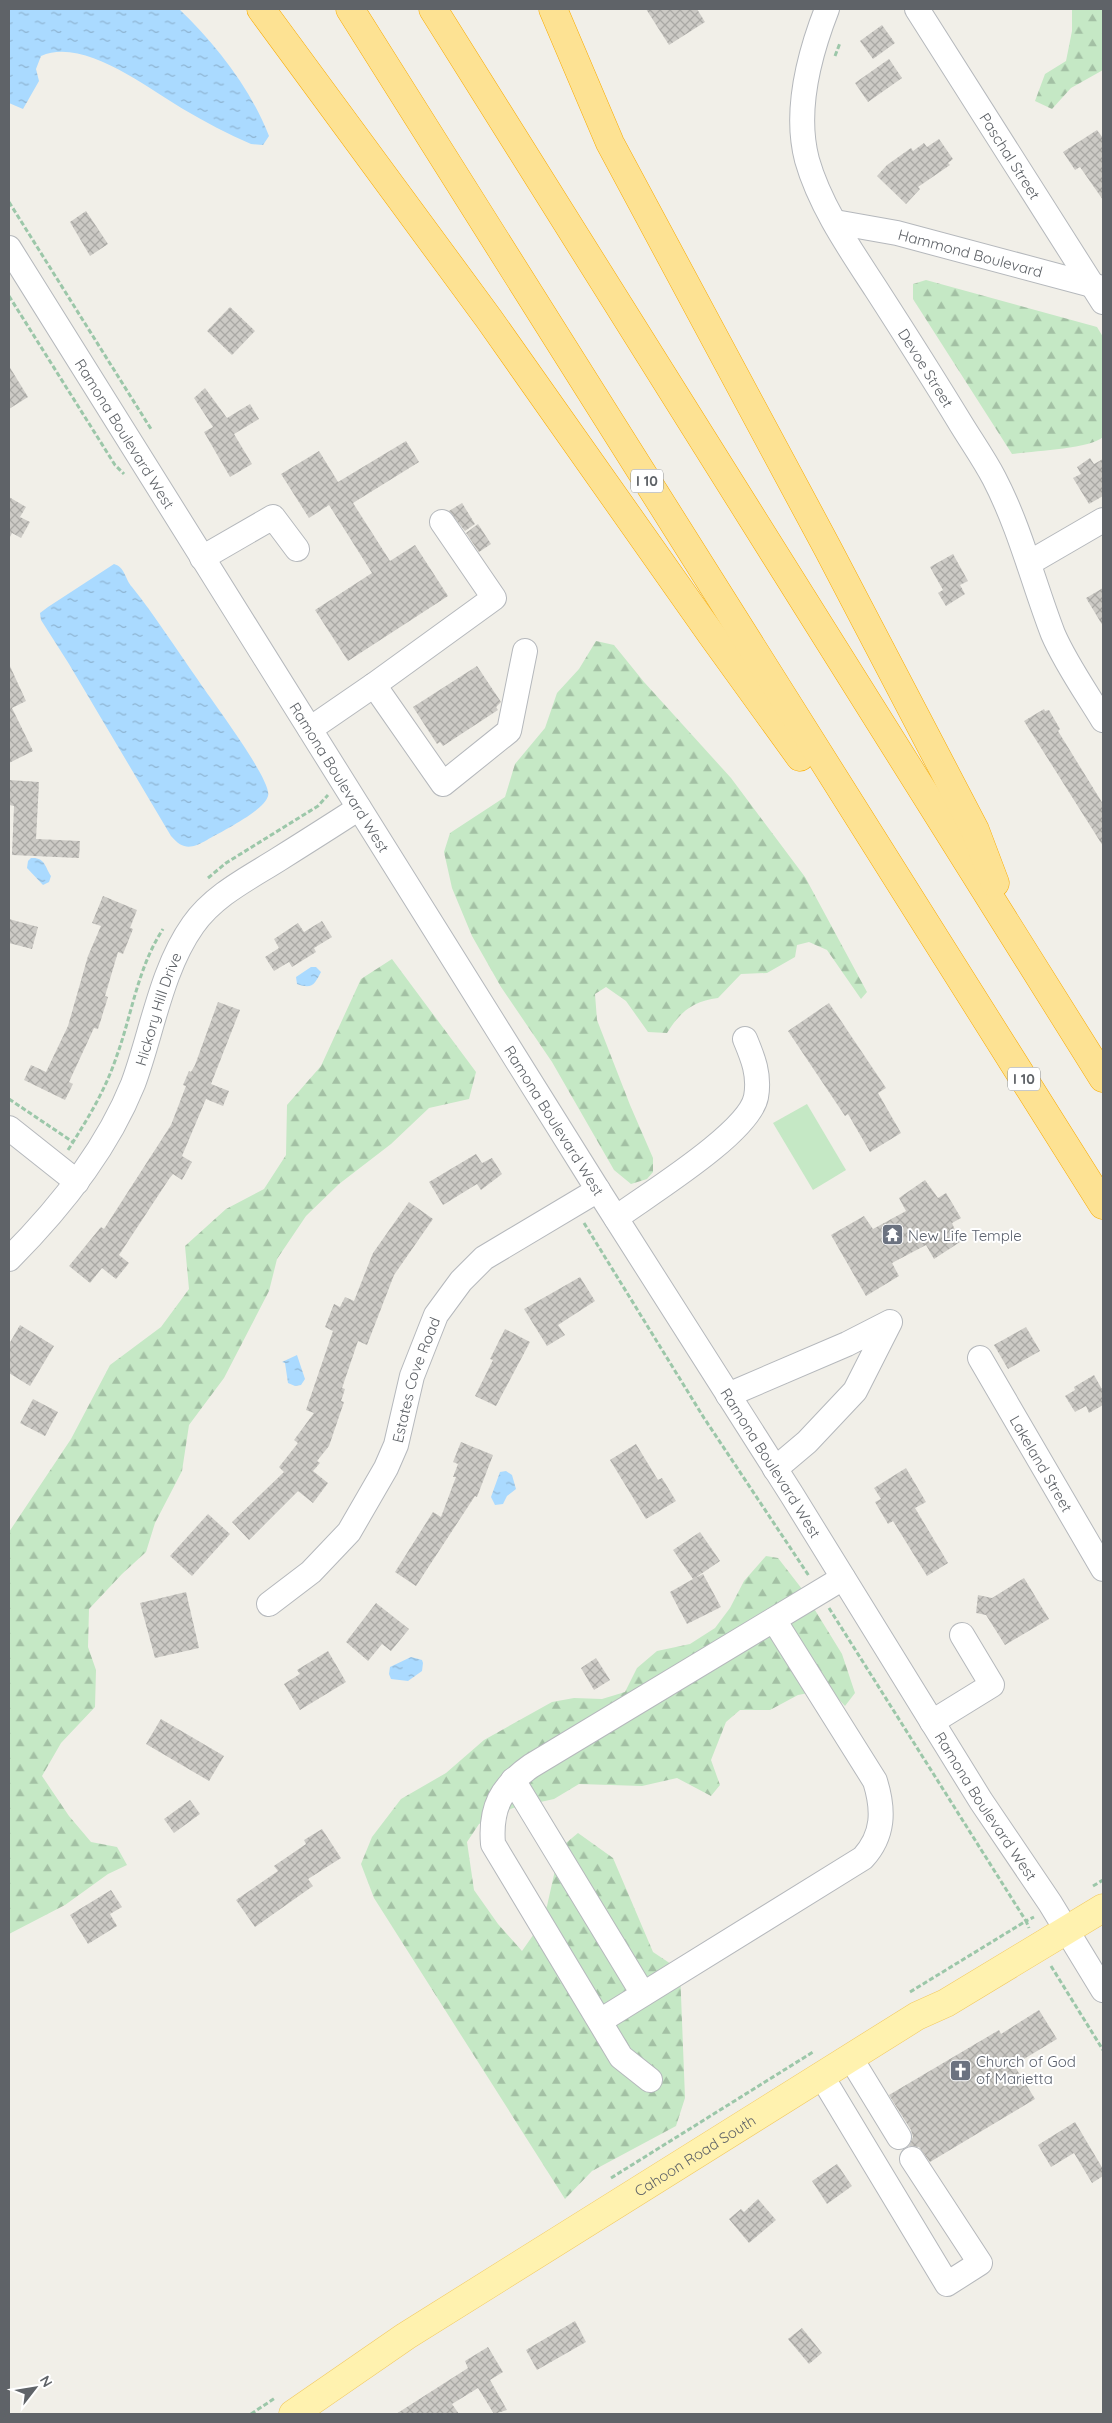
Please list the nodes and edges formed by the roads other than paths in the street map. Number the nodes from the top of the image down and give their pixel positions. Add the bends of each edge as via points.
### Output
1 (261, 9) edge
2 (350, 9) edge
3 (433, 9) edge
4 (553, 9) edge
5 (827, 9) edge
6 (917, 9) edge
7 (835, 222) junction
8 (9, 248) edge
9 (1100, 292) edge
10 (1103, 520) edge
11 (442, 522) dead end
12 (297, 549) dead end
13 (202, 558) junction
14 (1029, 563) junction
15 (525, 651) dead end
16 (374, 685) junction
17 (1103, 720) edge
18 (310, 729) junction
19 (359, 808) junction
20 (1017, 941) junction
21 (944, 954) junction
22 (745, 1038) dead end
23 (1103, 1078) edge
24 (9, 1128) edge
25 (77, 1182) junction
26 (598, 1190) junction
27 (1103, 1205) edge
28 (616, 1218) junction
29 (9, 1260) edge
30 (980, 1358) dead end
31 (728, 1395) junction
32 (775, 1469) junction
33 (1103, 1569) edge
34 (843, 1578) junction
35 (269, 1604) dead end
36 (774, 1620) junction
37 (962, 1635) dead end
38 (932, 1722) junction
39 (513, 1780) junction
40 (1103, 1908) edge
41 (1066, 1931) junction
42 (1103, 1990) edge
43 (643, 1994) junction
44 (600, 2021) junction
45 (850, 2057) junction
46 (821, 2075) junction
47 (650, 2080) dead end
48 (899, 2138) dead end
49 (912, 2158) dead end
50 (302, 2412) edge

1 - 21 highway via 489,319 711,634
2 - 21 highway, I 10
3 - 20 highway
4 - 20 highway via 610,143 824,540 975,830
5 - 7 street, Devoe Street via 802,100 801,121 808,160
6 - 9 street, Paschal Street
7 - 9 street, Hammond Boulevard via 897,234
7 - 14 street, Devoe Street via 993,477 1018,530
8 - 13 street, Ramona Boulevard West
10 - 14 street
11 - 16 street via 494,598
12 - 13 street via 273,517
13 - 18 street, Ramona Boulevard West
14 - 17 street, Devoe Street via 1054,636
15 - 16 street via 510,731 443,784
16 - 18 street
18 - 19 street, Ramona Boulevard West
19 - 25 street, Hickory Hill Drive via 229,890 193,925 176,952 132,1085
19 - 26 street, Ramona Boulevard West
20 - 23 highway
21 - 27 highway, I 10
22 - 28 street via 757,1068 756,1099 742,1122 706,1154
24 - 25 street
25 - 29 street, Hickory Hill Drive via 48,1220
26 - 28 street, Ramona Boulevard West
26 - 35 street, Estates Cove Road via 484,1258 461,1281 436,1315 412,1376 396,1445 349,1532 311,1572
28 - 31 street, Ramona Boulevard West
30 - 33 street, Lakeland Street
31 - 32 street, Ramona Boulevard West
31 - 32 street via 890,1322 855,1391 807,1442
32 - 34 street, Ramona Boulevard West
34 - 36 street
34 - 38 street, Ramona Boulevard West
36 - 39 street via 531,1766
36 - 43 street via 875,1781 882,1818 876,1839 863,1858
37 - 38 street via 992,1685
38 - 41 street, Ramona Boulevard West
39 - 43 street
39 - 44 street via 498,1802 491,1824 493,1844
40 - 41 main road, Cahoon Road South
41 - 42 street, Ramona Boulevard West
41 - 45 main road, Cahoon Road South
43 - 44 street
44 - 47 street via 621,2057
45 - 46 main road, Cahoon Road South
45 - 48 street
46 - 49 street via 947,2284 980,2263
46 - 50 main road, Cahoon Road South via 406,2336

